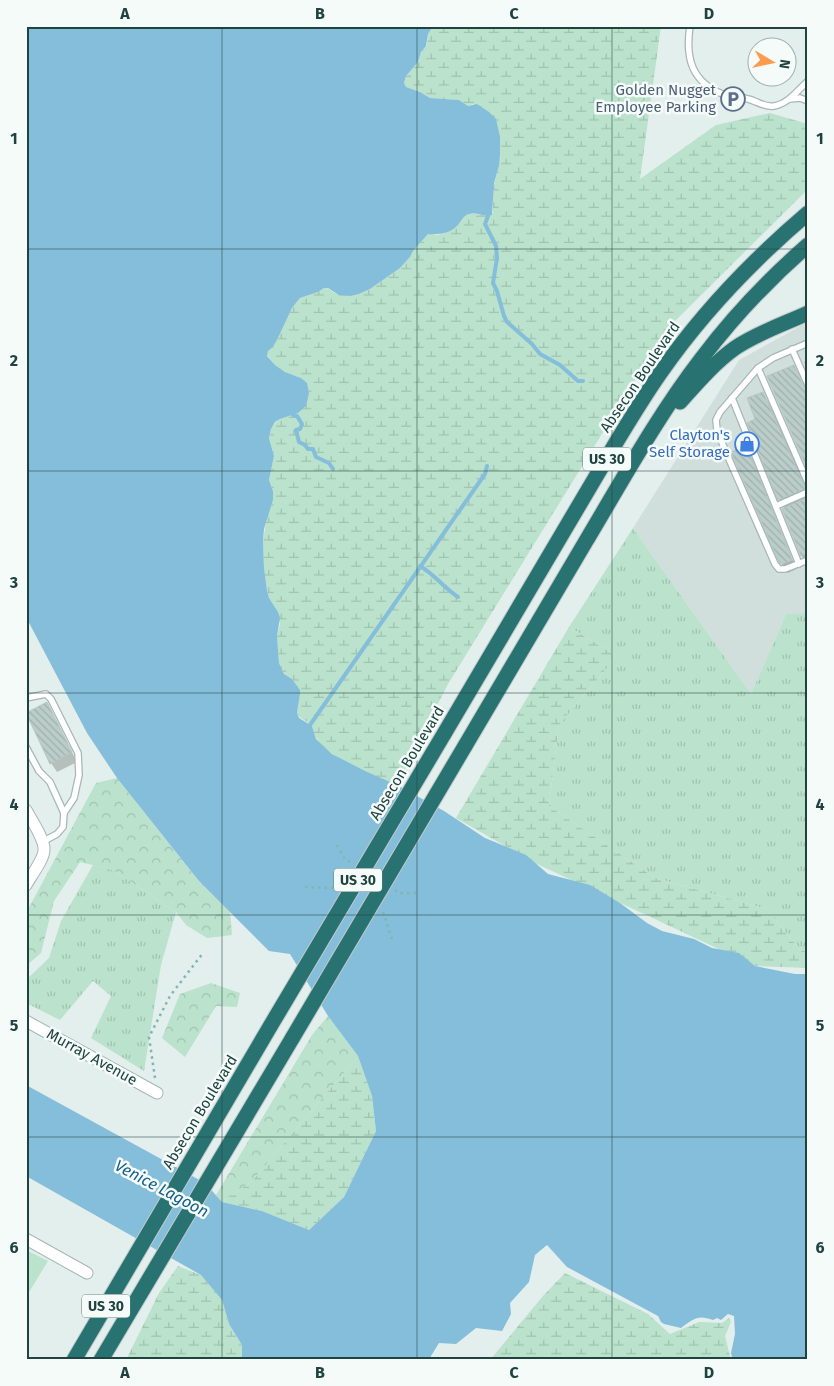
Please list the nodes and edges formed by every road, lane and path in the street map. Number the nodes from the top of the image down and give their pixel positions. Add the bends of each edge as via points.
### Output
1 (690, 26) edge
2 (808, 81) edge
3 (788, 100) junction
4 (808, 101) edge
5 (808, 213) edge
6 (808, 245) edge
7 (808, 313) edge
8 (808, 343) edge
9 (792, 349) junction
10 (758, 368) junction
11 (808, 385) edge
12 (732, 398) junction
13 (650, 434) junction
14 (808, 483) edge
15 (808, 492) edge
16 (776, 506) junction
17 (808, 560) edge
18 (800, 564) junction
19 (26, 698) edge
20 (26, 747) edge
21 (26, 810) edge
22 (64, 814) junction
23 (42, 842) junction
24 (26, 885) edge
25 (202, 953) dead end
26 (26, 1021) edge
27 (157, 1093) joint
28 (26, 1239) edge
29 (87, 1273) dead end
30 (74, 1360) edge
31 (101, 1360) edge

1 - 3 lane via 690,60 696,74 712,88 769,107
2 - 3 lane
3 - 4 lane via 800,98
5 - 30 highway, Absecon Boulevard / US 30, bridge via 719,299 661,372
6 - 13 highway, US 30 via 731,323 674,396
7 - 13 highway via 749,340 724,356
8 - 9 lane
9 - 10 lane
9 - 11 lane
10 - 12 lane
10 - 14 lane
12 - 16 lane
12 - 18 lane via 716,420 717,430 775,564 786,570
13 - 31 highway, US 30, bridge
15 - 16 lane
16 - 18 lane
17 - 18 lane
19 - 22 lane via 46,694 51,699 78,753 79,775 74,798
20 - 22 lane via 39,771 50,782
21 - 23 street
22 - 23 lane via 63,827
23 - 24 street via 42,858
25 - 27 path via 170,996 149,1037
26 - 27 street, Murray Avenue
28 - 29 street

